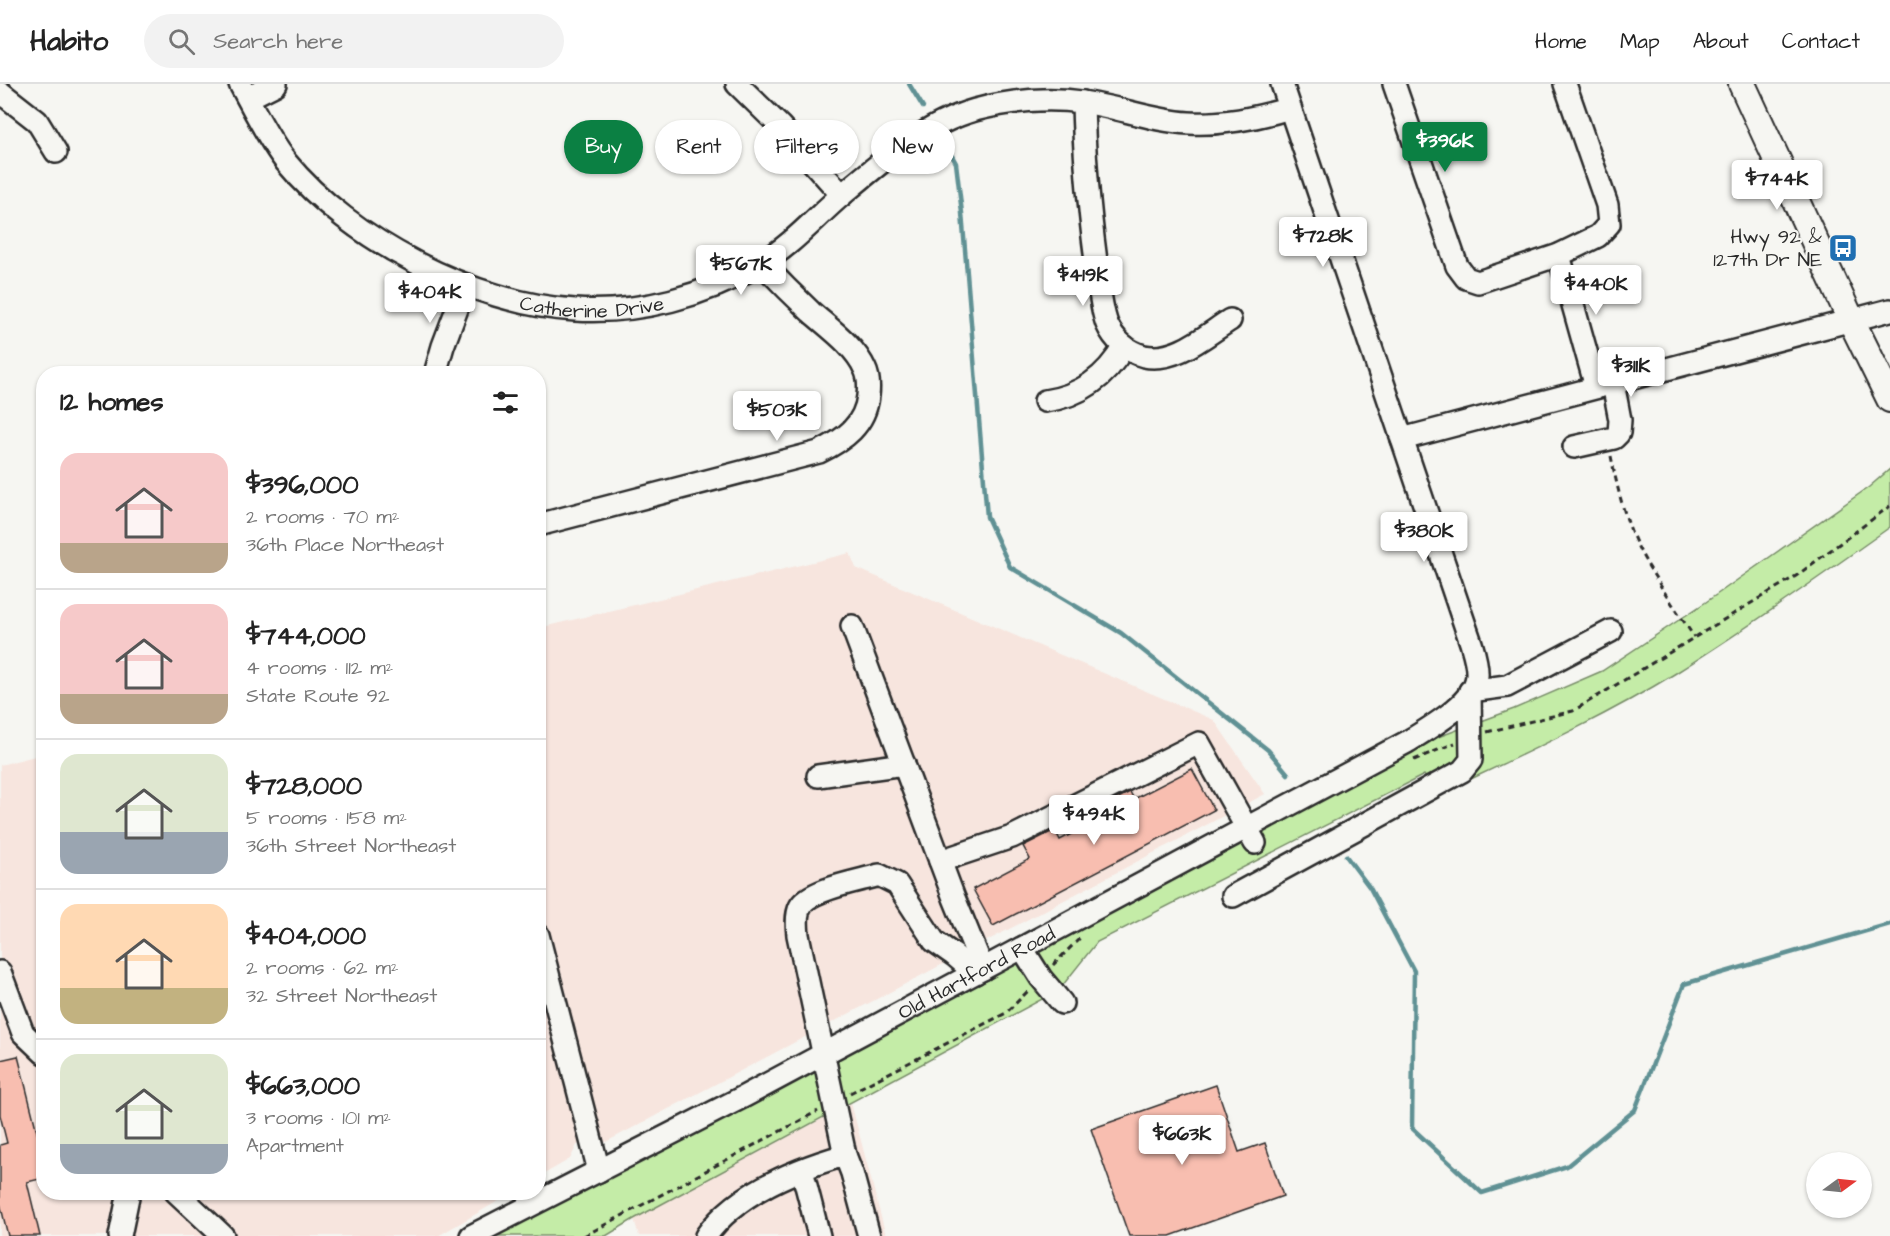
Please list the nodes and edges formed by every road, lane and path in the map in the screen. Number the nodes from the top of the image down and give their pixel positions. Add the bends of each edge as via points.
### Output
1 (2, 84) edge
2 (276, 84) edge
3 (737, 84) edge
4 (1282, 84) edge
5 (1394, 84) edge
6 (1565, 84) edge
7 (1742, 84) edge
8 (0, 90) edge
9 (244, 91) edge
10 (1083, 102) junction
11 (1290, 108) junction
12 (56, 152) dead end
13 (842, 195) junction
14 (1559, 255) junction
15 (762, 263) junction
16 (466, 285) junction
17 (1890, 310) edge
18 (1230, 320) dead end
19 (1851, 320) junction
20 (1124, 346) junction
21 (437, 366) edge
22 (1604, 385) junction
23 (1890, 399) edge
24 (1044, 401) dead end
25 (1402, 439) junction
26 (1608, 439) junction
27 (1574, 447) dead end
28 (1890, 506) edge
29 (546, 523) edge
30 (852, 626) dead end
31 (1611, 631) dead end
32 (1694, 637) junction
33 (1470, 691) junction
34 (1471, 737) junction
35 (904, 764) junction
36 (1405, 764) dead end
37 (818, 776) dead end
38 (1251, 835) junction
39 (940, 861) junction
40 (1233, 896) dead end
41 (1084, 933) dead end
42 (1022, 948) junction
43 (546, 966) edge
44 (979, 971) junction
45 (0, 972) edge
46 (1041, 978) junction
47 (1062, 1003) dead end
48 (36, 1045) edge
49 (822, 1055) junction
50 (833, 1102) junction
51 (845, 1155) junction
52 (802, 1170) junction
53 (599, 1171) junction
54 (546, 1198) edge
55 (127, 1200) edge
56 (185, 1200) edge
57 (542, 1200) edge
58 (120, 1236) edge
59 (223, 1236) edge
60 (471, 1236) edge
61 (584, 1236) edge
62 (706, 1236) edge
63 (819, 1236) edge
64 (869, 1236) edge

1 - 8 street
2 - 9 street
3 - 13 street
4 - 11 street
5 - 14 street via 1457,266 1466,278 1478,282
6 - 14 street via 1607,206 1609,224 1598,236
7 - 19 main road
8 - 12 street via 37,121
9 - 16 street, Catherine Drive via 285,160 330,207 383,244
10 - 11 street, Catherine Drive via 1150,119 1189,123 1257,118
10 - 13 street, Catherine Drive via 1042,100 973,111 914,138
10 - 20 street via 1085,163 1102,302 1107,324
11 - 25 street
13 - 15 street, Catherine Drive via 799,237
14 - 22 street
15 - 16 street, Catherine Drive via 692,294 651,305 614,309 575,310 532,304
15 - 29 street via 842,340 866,369 867,407 849,435 819,452
16 - 21 street
17 - 19 street
18 - 20 street via 1164,356 1146,356
19 - 22 street
19 - 23 main road
20 - 24 street via 1096,381 1077,392
22 - 25 street
22 - 26 street via 1621,427 1617,436
25 - 33 street via 1472,643 1477,678
26 - 27 street
26 - 32 path via 1632,534
28 - 32 path via 1796,576
30 - 35 street
31 - 33 street via 1507,686
32 - 34 path via 1573,711
33 - 34 street
33 - 38 street, Old Hartford Road via 1441,720
34 - 36 path
34 - 40 street via 1471,760 1462,771
35 - 37 street
35 - 39 street
38 - 39 street via 1199,743 1012,837
38 - 42 street, Old Hartford Road
39 - 44 street
41 - 46 path
42 - 44 street, Old Hartford Road
42 - 46 street
43 - 53 street
44 - 49 street, Old Hartford Road
44 - 49 street via 934,941 897,884 879,875 815,894 801,906 797,928
45 - 48 street via 23,1033
46 - 47 street
46 - 50 path via 1006,1013
49 - 50 street
49 - 53 street, Old Hartford Road
50 - 51 street
50 - 61 path
51 - 52 street
51 - 64 street
52 - 62 street via 735,1207
52 - 63 street
53 - 54 street, Old Hartford Road
55 - 58 street
56 - 59 street
57 - 60 street, Old Hartford Road

